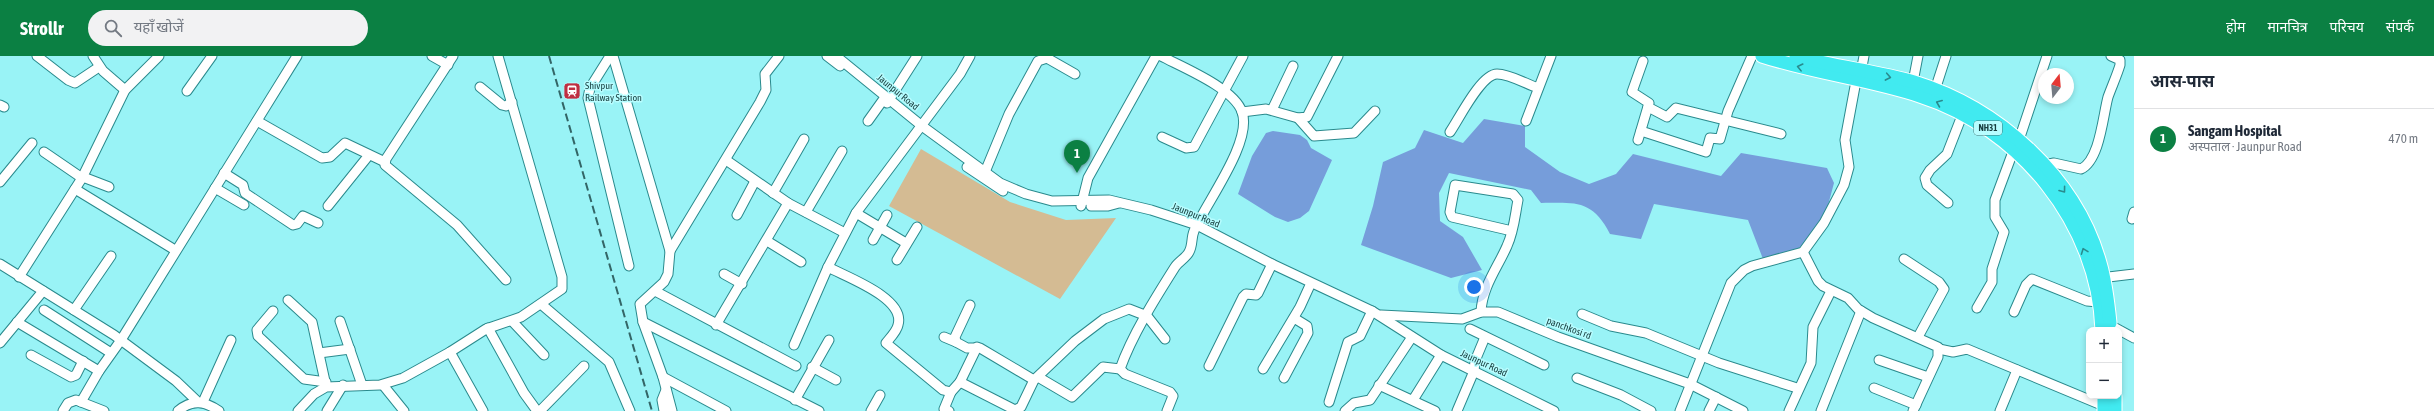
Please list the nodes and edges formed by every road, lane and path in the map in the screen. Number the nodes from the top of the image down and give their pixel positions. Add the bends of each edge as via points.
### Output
1 (37, 56) edge
2 (93, 56) edge
3 (159, 56) edge
4 (212, 56) edge
5 (297, 56) edge
6 (432, 56) edge
7 (453, 56) edge
8 (498, 56) edge
9 (610, 56) edge
10 (613, 56) edge
11 (779, 56) edge
12 (827, 56) edge
13 (917, 56) edge
14 (1156, 56) edge
15 (1161, 56) edge
16 (1243, 56) edge
17 (1338, 56) edge
18 (1552, 56) edge
19 (1752, 56) edge
20 (1762, 56) edge
21 (1796, 56) edge
22 (1864, 56) edge
23 (1918, 56) edge
24 (1946, 56) edge
25 (2047, 56) edge
26 (2111, 56) edge
27 (840, 57) edge
28 (967, 57) edge
29 (1813, 58) edge
30 (1643, 61) dead end
31 (448, 65) junction
32 (1293, 66) dead end
33 (99, 67) junction
34 (1075, 74) dead end
35 (1858, 76) junction
36 (1913, 82) junction
37 (480, 87) dead end
38 (1538, 88) junction
39 (125, 90) junction
40 (1935, 90) junction
41 (187, 91) dead end
42 (1224, 92) junction
43 (886, 101) junction
44 (512, 102) junction
45 (1648, 107) junction
46 (1272, 110) junction
47 (1375, 111) dead end
48 (1242, 112) junction
49 (1963, 113) junction
50 (1298, 118) junction
51 (868, 120) dead end
52 (1725, 120) junction
53 (257, 121) junction
54 (1526, 121) dead end
55 (921, 127) junction
56 (1450, 132) dead end
57 (1781, 134) dead end
58 (1162, 137) dead end
59 (804, 139) dead end
60 (32, 143) dead end
61 (2017, 144) junction
62 (842, 151) dead end
63 (44, 152) dead end
64 (370, 154) junction
65 (726, 160) junction
66 (385, 162) junction
67 (2044, 165) junction
68 (985, 172) junction
69 (224, 174) junction
70 (83, 178) junction
71 (755, 181) junction
72 (0, 182) edge
73 (109, 187) dead end
74 (216, 188) junction
75 (75, 189) junction
76 (773, 193) junction
77 (788, 203) junction
78 (1948, 203) dead end
79 (1082, 204) junction
80 (244, 205) dead end
81 (328, 206) dead end
82 (806, 212) junction
83 (856, 213) junction
84 (736, 215) dead end
85 (887, 215) dead end
86 (318, 223) dead end
87 (1197, 225) junction
88 (917, 227) dead end
89 (880, 228) junction
90 (1512, 231) junction
91 (845, 233) junction
92 (873, 240) dead end
93 (766, 241) junction
94 (906, 243) junction
95 (175, 250) junction
96 (670, 251) junction
97 (1803, 252) junction
98 (111, 256) dead end
99 (1904, 259) dead end
100 (897, 260) dead end
101 (801, 262) dead end
102 (0, 264) edge
103 (1272, 264) junction
104 (629, 266) dead end
105 (828, 267) junction
106 (724, 274) dead end
107 (2134, 274) edge
108 (20, 277) junction
109 (2099, 279) junction
110 (506, 280) dead end
111 (1311, 283) junction
112 (742, 284) junction
113 (43, 291) junction
114 (655, 291) junction
115 (1831, 291) junction
116 (288, 300) dead end
117 (2098, 302) junction
118 (541, 304) junction
119 (970, 305) dead end
120 (1977, 308) dead end
121 (44, 310) dead end
122 (74, 310) junction
123 (273, 311) dead end
124 (1861, 311) junction
125 (1481, 312) junction
126 (2014, 312) dead end
127 (1376, 313) junction
128 (1582, 314) dead end
129 (1147, 316) junction
130 (1294, 318) junction
131 (340, 321) dead end
132 (512, 321) junction
133 (17, 322) junction
134 (643, 322) junction
135 (716, 325) junction
136 (2108, 327) edge
137 (2108, 327) edge
138 (488, 328) junction
139 (1470, 330) dead end
140 (2122, 333) edge
141 (944, 337) dead end
142 (1412, 337) junction
143 (1485, 337) junction
144 (1918, 337) junction
145 (2134, 338) edge
146 (1165, 339) dead end
147 (120, 340) junction
148 (231, 340) dead end
149 (829, 340) dead end
150 (956, 342) junction
151 (0, 343) edge
152 (794, 345) dead end
153 (977, 347) junction
154 (350, 349) junction
155 (1939, 349) junction
156 (450, 352) junction
157 (111, 353) junction
158 (319, 353) junction
159 (31, 354) dead end
160 (544, 355) dead end
161 (1441, 355) junction
162 (1703, 356) junction
163 (1879, 360) dead end
164 (83, 361) junction
165 (1544, 365) dead end
166 (584, 366) dead end
167 (796, 366) dead end
168 (1209, 366) dead end
169 (812, 367) junction
170 (1120, 369) junction
171 (1263, 369) dead end
172 (2017, 370) junction
173 (98, 371) junction
174 (1474, 371) junction
175 (663, 377) junction
176 (1928, 377) junction
177 (1036, 378) junction
178 (1284, 378) dead end
179 (1577, 378) dead end
180 (836, 380) dead end
181 (960, 382) junction
182 (326, 384) junction
183 (1690, 384) junction
184 (343, 385) junction
185 (362, 385) junction
186 (383, 385) junction
187 (1379, 385) junction
188 (1798, 388) junction
189 (1874, 388) dead end
190 (666, 390) junction
191 (951, 392) junction
192 (880, 395) dead end
193 (1716, 397) junction
194 (1413, 400) junction
195 (797, 401) junction
196 (81, 402) junction
197 (201, 402) junction
198 (1329, 402) dead end
199 (2107, 406) edge
200 (401, 408) edge
201 (1914, 408) edge
202 (627, 409) edge
203 (1019, 410) edge
204 (62, 411) edge
205 (104, 411) edge
206 (180, 411) edge
207 (219, 411) edge
208 (298, 411) edge
209 (327, 411) edge
210 (391, 411) edge
211 (483, 411) edge
212 (538, 411) edge
213 (664, 411) edge
214 (672, 411) edge
215 (726, 411) edge
216 (796, 411) edge
217 (819, 411) edge
218 (871, 411) edge
219 (949, 411) edge
220 (1167, 411) edge
221 (1345, 411) edge
222 (1435, 411) edge
223 (1457, 411) edge
224 (1554, 411) edge
225 (1651, 411) edge
226 (1680, 411) edge
227 (1709, 411) edge
228 (1743, 411) edge
229 (1789, 411) edge
230 (1821, 411) edge
231 (2000, 411) edge

1 - 33 street via 68,80 76,83
2 - 33 street
3 - 39 street
4 - 41 street
5 - 53 street
6 - 31 street
7 - 31 street
8 - 44 street
9 - 104 street via 590,88 588,98
10 - 96 street
11 - 65 street via 765,74 764,94
12 - 43 street
13 - 43 street
14 - 79 street via 1088,178
15 - 42 street via 1216,85
16 - 42 street
17 - 50 street via 1312,111 1307,117
18 - 38 street
19 - 52 street
35 -> 20 highway, NH31
21 - 29 highway, NH31
22 - 35 street
23 - 36 street
24 - 40 street
25 - 61 street
26 - 67 street via 2120,60 2120,65 2108,98 2100,136 2088,163 2081,169 2054,163
27 - 43 street, Jaunpur Road
28 - 55 street
29 - 35 highway, NH31
30 - 45 street via 1632,92 1647,100
31 - 66 street
32 - 46 street
33 - 39 street
34 - 68 street via 1047,58 1038,61 1009,114
35 -> 36 highway, NH31
49 -> 35 highway, NH31
35 - 97 street via 1845,140 1849,167 1847,177 1824,223
36 - 40 highway, NH31
37 - 44 street via 502,105 506,106
38 - 54 street
38 - 56 street via 1504,75 1488,77 1480,84
39 - 70 street
40 - 61 highway, NH31 via 1976,109
42 - 48 street via 1238,104
42 - 58 street via 1194,147 1186,148
43 - 51 street
43 - 55 street, Jaunpur Road
44 - 118 street via 563,284 560,293
45 - 52 street via 1667,117 1676,108
45 - 52 street via 1640,136 1706,152 1710,138 1720,139
46 - 48 street via 1255,109
46 - 50 street
47 - 50 street via 1354,133 1342,135 1314,136
48 - 87 street via 1244,119 1241,139
49 - 61 highway, NH31
49 - 78 street via 1947,154 1925,178 1927,184
52 - 57 street
53 - 64 street via 322,158 330,157 345,143
53 - 69 street
55 - 68 street, Jaunpur Road
55 - 79 street via 978,176 1008,194 1054,207
55 - 83 street
59 - 76 street
60 - 72 street
61 - 67 highway, NH31
109 -> 61 highway, NH31 via 2062,206
61 - 120 street via 1995,200 1995,218 2004,232 1993,265 1992,282
62 - 82 street
63 - 70 street
64 - 66 street
64 - 81 street
65 - 71 street
65 - 96 street
66 - 110 street via 386,167 457,225
67 -> 109 highway, NH31 via 2086,226
68 - 79 street, Jaunpur Road via 1000,183 1026,194 1052,201
69 - 74 street
69 - 86 street via 243,185 245,193 293,225 303,216
70 - 73 street
70 - 75 street
71 - 76 street
71 - 84 street
74 - 80 street
74 - 95 street
75 - 95 street
75 - 108 street
76 - 77 street
77 - 82 street
77 - 93 street
79 - 87 street, Jaunpur Road via 1106,200 1152,210
82 - 91 street
83 - 89 street
83 - 91 street
85 - 89 street
87 - 103 street, Jaunpur Road
87 - 129 street via 1190,251 1176,266
88 - 94 street
89 - 92 street
89 - 94 street
90 - 90 street via 1452,217 1450,212 1455,185 1517,196
90 - 125 street via 1488,284
91 - 105 street
93 - 101 street
93 - 112 street
94 - 100 street
95 - 147 street
96 - 114 street via 668,274
97 - 115 street via 1818,281
97 - 162 street via 1752,266 1738,275 1731,283 1717,315
98 - 122 street
99 - 144 street via 1928,274 1944,290
102 - 108 street
103 - 111 street, Jaunpur Road
103 - 168 street via 1258,293 1246,294 1243,297
105 - 152 street
105 - 191 street via 884,296 897,310 898,325 886,344 943,390
106 - 112 street
107 - 109 street
108 - 113 street
109 - 117 highway, NH31
109 - 136 highway, NH31
111 - 127 street, Jaunpur Road
111 - 130 street
112 - 135 street
113 - 122 street
113 - 133 street
114 - 134 street via 640,304
114 - 135 street
115 - 124 street via 1848,298
115 - 188 street via 1813,327 1812,357
116 - 158 street via 312,322
117 - 126 street via 2032,279 2026,285
117 - 137 highway, NH31
118 - 132 street
118 - 202 street via 609,362
119 - 150 street via 955,337
121 - 157 street
122 - 147 street
123 - 182 street via 257,330 258,336 304,379
124 - 144 street
124 - 230 street
125 - 127 street, panchkosi rd via 1462,319
125 - 183 street, panchkosi rd via 1498,312 1558,337
127 - 142 street, Jaunpur Road
127 - 198 street via 1360,336 1348,342
128 - 162 street via 1611,326 1646,333
129 - 146 street
129 - 170 street
129 - 177 street via 1129,309 1109,316 1075,341
130 - 171 street
130 - 178 street via 1307,326 1308,333
131 - 154 street
132 - 138 street
132 - 160 street
133 - 151 street
133 - 164 street
134 - 175 street
134 - 195 street
135 - 167 street
138 - 156 street
138 - 212 street via 524,393
139 - 143 street
140 - 145 street
141 - 150 street
142 - 161 street, Jaunpur Road
142 - 187 street
143 - 165 street
143 - 174 street via 1475,361
144 - 155 street
147 - 157 street
147 - 197 street
148 - 197 street
149 - 169 street
150 - 153 street via 967,348
153 - 177 street
153 - 181 street
154 - 158 street
154 - 185 street
155 - 172 street via 1953,352 1967,349
155 - 176 street
156 - 186 street via 403,378
156 - 211 street
157 - 173 street
158 - 182 street
159 - 164 street via 71,376 76,375
161 - 174 street, Jaunpur Road
161 - 194 street
162 - 183 street
162 - 188 street
163 - 176 street
164 - 173 street
166 - 212 street
169 - 180 street
169 - 195 street
170 - 177 street via 1103,367 1072,397
170 - 220 street via 1125,374 1170,392 1173,396
172 - 199 street
172 - 231 street
173 - 196 street
174 - 223 street
174 - 224 street, Jaunpur Road
175 - 190 street
175 - 215 street
176 - 201 street
177 - 203 street
179 - 225 street via 1621,395
181 - 191 street
181 - 203 street via 1010,408
182 - 184 street
182 - 208 street
183 - 193 street, panchkosi rd
183 - 226 street
184 - 185 street
184 - 209 street
185 - 186 street
186 - 200 street
187 - 194 street
187 - 221 street via 1370,400 1354,403
188 - 229 street
189 - 201 street
190 - 213 street via 662,400
190 - 214 street
191 - 219 street via 944,409
192 - 218 street
193 - 227 street
193 - 228 street, panchkosi rd
194 - 222 street
195 - 216 street
195 - 217 street
196 - 204 street via 72,401
196 - 205 street
197 - 206 street
197 - 207 street
200 - 210 street

